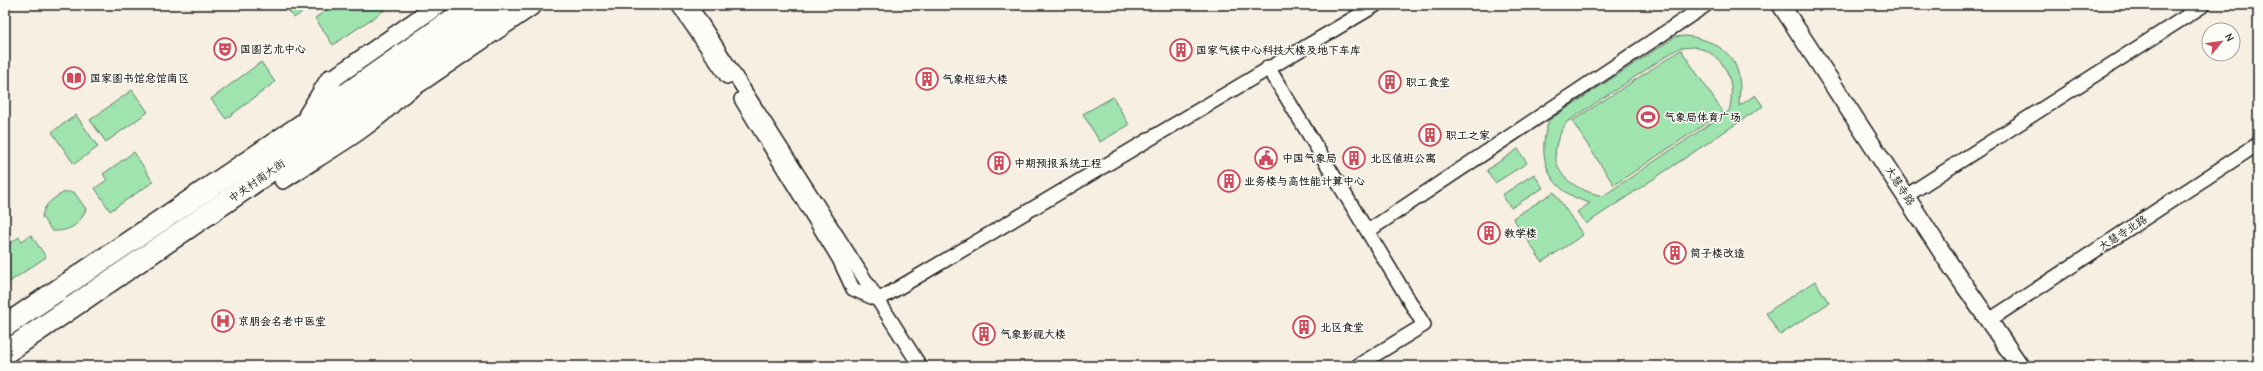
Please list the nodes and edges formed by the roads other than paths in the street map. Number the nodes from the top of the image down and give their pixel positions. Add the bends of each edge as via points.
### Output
1 (438, 5) edge
2 (473, 5) edge
3 (507, 5) edge
4 (534, 5) edge
5 (678, 5) edge
6 (690, 5) edge
7 (1376, 5) edge
8 (1706, 5) edge
9 (1781, 5) edge
10 (2204, 5) edge
11 (1268, 67) junction
12 (415, 71) junction
13 (331, 80) joint
14 (398, 98) junction
15 (305, 123) junction
16 (2258, 144) edge
17 (283, 180) joint
18 (243, 190) junction
19 (1906, 196) junction
20 (1368, 231) junction
21 (878, 300) junction
22 (1988, 321) junction
23 (5, 326) edge
24 (5, 353) edge
25 (920, 366) edge
26 (1357, 366) edge
27 (2020, 366) edge

1 - 13 street
2 - 15 main road, 中关村南大街
3 - 12 main road, 中关村南大街
4 - 14 street, 中关村南大街
5 - 21 street via 730,82 838,258 853,289
6 - 21 street
7 - 11 street
8 - 20 street
9 - 19 street, 大慧寺路
10 - 19 street
11 - 20 street
11 - 21 street
12 - 14 main road
12 - 18 main road, 中关村南大街
13 - 15 main road
14 - 17 street, 中关村南大街 via 388,109
15 - 23 main road, 中关村南大街
16 - 22 street, 大慧寺北路
17 - 18 main road
18 - 24 main road, 中关村南大街
19 - 22 street, 大慧寺路
20 - 26 street via 1424,325
21 - 25 street
22 - 27 street, 大慧寺路

